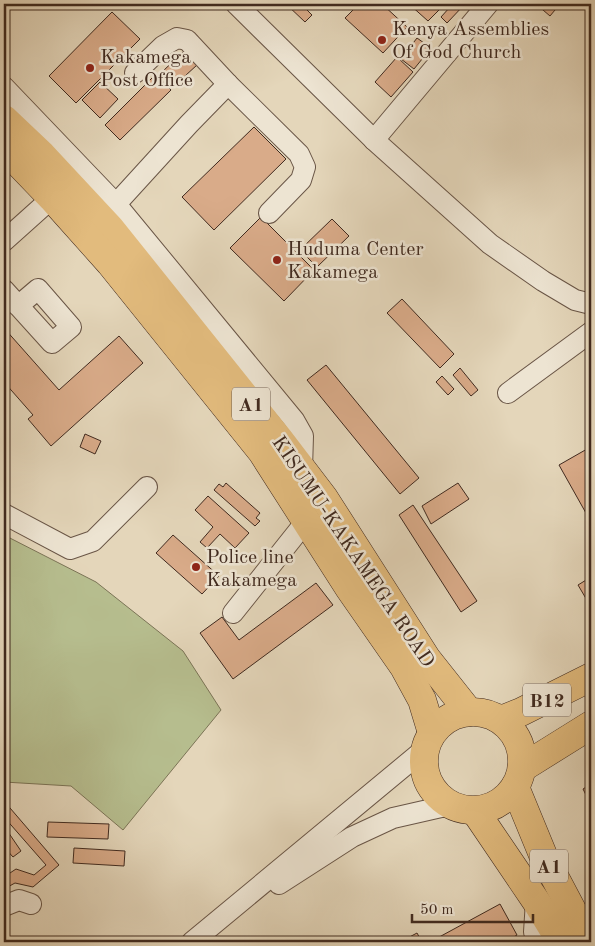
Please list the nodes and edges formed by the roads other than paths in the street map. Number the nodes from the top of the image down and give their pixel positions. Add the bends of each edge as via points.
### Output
1 (236, 4) edge
2 (488, 4) edge
3 (134, 73) dead end
4 (228, 84) junction
5 (4, 88) edge
6 (4, 118) edge
7 (374, 140) junction
8 (4, 148) edge
9 (52, 198) junction
10 (116, 204) junction
11 (269, 212) dead end
12 (4, 241) edge
13 (4, 290) edge
14 (591, 304) edge
15 (18, 306) dead end
16 (591, 332) edge
17 (508, 393) dead end
18 (302, 469) junction
19 (147, 487) dead end
20 (4, 514) edge
21 (307, 520) junction
22 (233, 613) dead end
23 (591, 677) edge
24 (469, 712) junction
25 (501, 720) junction
26 (591, 725) edge
27 (429, 741) junction
28 (519, 777) junction
29 (462, 808) junction
30 (536, 901) junction
31 (31, 904) dead end
32 (4, 906) edge
33 (208, 930) junction
34 (192, 942) edge
35 (540, 942) edge
36 (561, 942) edge
37 (589, 942) edge

1 - 7 street
2 - 7 street
3 - 4 street via 163,46 177,38 187,40
4 - 10 street
4 - 11 street via 299,154 305,167 302,180
5 - 10 street
6 - 18 highway, KISUMU-KAKAMEGA ROAD / A1 via 110,228
7 - 14 street via 490,244 543,281 575,300
8 - 9 highway, KISUMU-KAKAMEGA ROAD / A1
9 - 12 street
9 - 21 highway, KISUMU-KAKAMEGA ROAD / A1 via 110,263 256,444
10 - 18 street via 294,420 303,436
13 - 15 street
16 - 17 street
18 - 24 highway, KISUMU-KAKAMEGA ROAD / A1 via 427,659
19 - 20 street via 93,541 70,549
21 - 22 street
21 - 27 highway, KISUMU-KAKAMEGA ROAD / A1 via 422,700
23 - 25 highway, B12
24 - 25 highway via 486,713
24 - 27 highway via 455,715 442,723
25 - 28 highway via 518,741 522,754
26 - 28 highway, B12
27 - 29 highway via 424,765 428,781 436,795
27 - 33 street
28 - 29 highway via 508,796 498,804 487,809
28 - 37 highway, A1 via 543,855
29 - 30 highway, A1
29 - 33 street via 393,818 352,837
30 - 35 street via 534,932
30 - 36 highway, A1
31 - 32 street via 19,900
33 - 34 street

